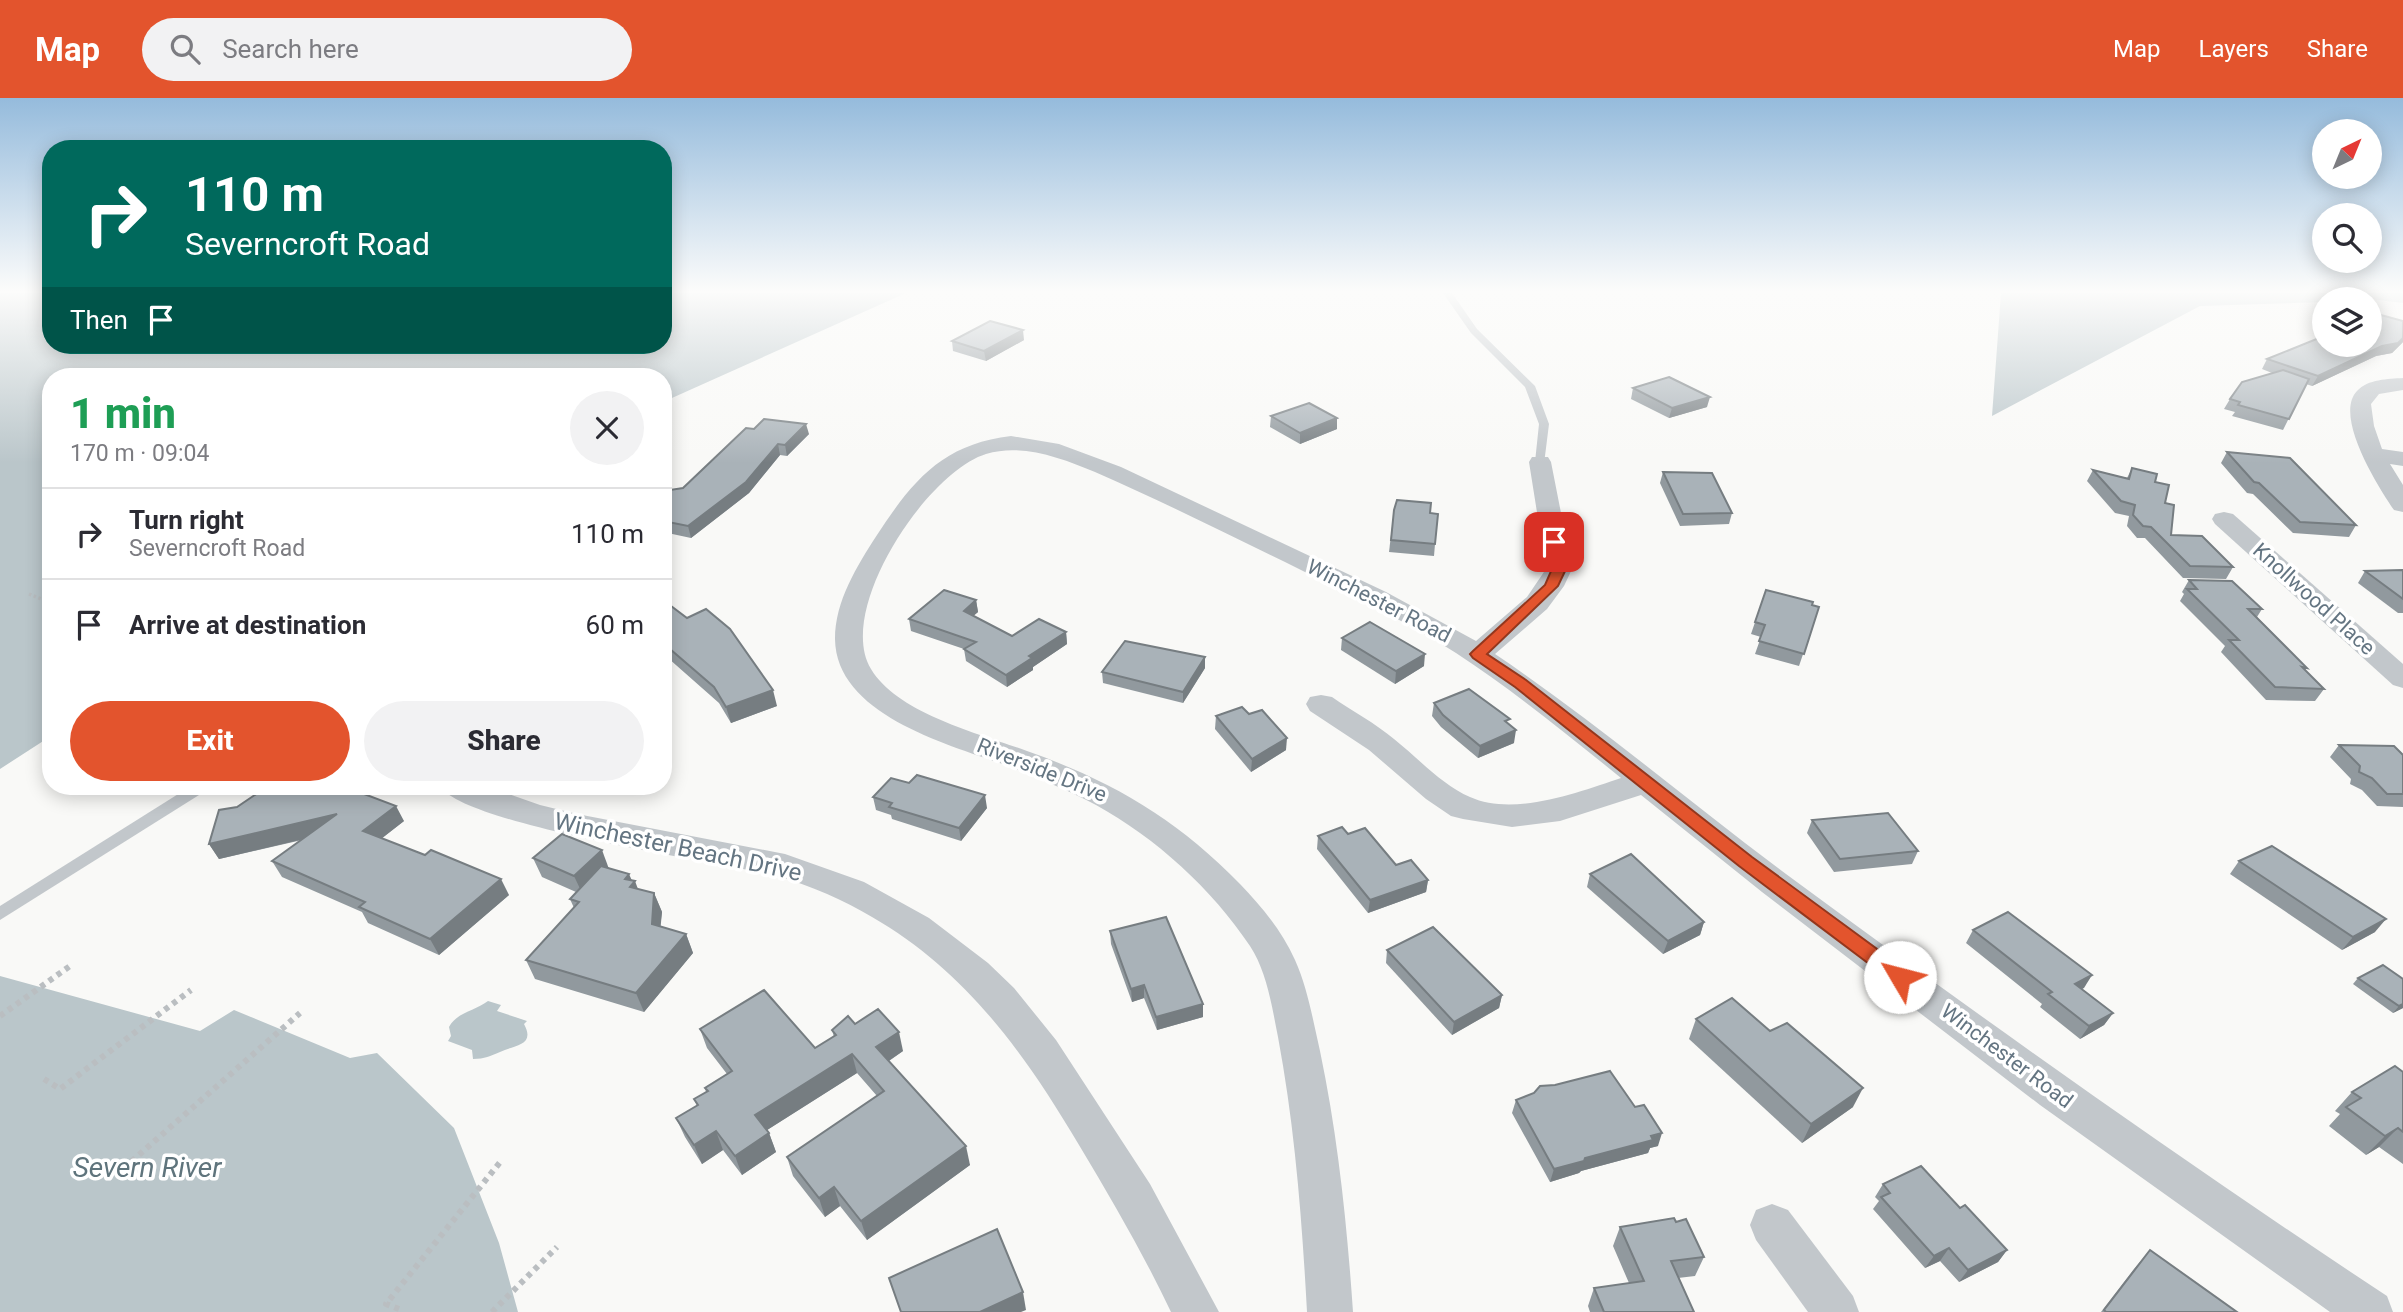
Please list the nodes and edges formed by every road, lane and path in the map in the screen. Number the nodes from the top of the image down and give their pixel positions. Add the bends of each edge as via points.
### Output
1 (1493, 350) edge
2 (2403, 384) edge
3 (991, 444) joint
4 (2372, 454) junction
5 (2403, 459) edge
6 (1540, 462) joint
7 (2403, 505) edge
8 (2224, 519) dead end
9 (29, 594) dead end
10 (42, 599) edge
11 (2369, 648) junction
12 (2403, 648) edge
13 (1478, 654) junction
14 (2403, 679) edge
15 (1321, 704) dead end
16 (1644, 782) junction
17 (188, 795) edge
18 (479, 795) edge
19 (0, 914) edge
20 (70, 966) dead end
21 (191, 990) dead end
22 (300, 1013) dead end
23 (0, 1016) edge
24 (44, 1079) dead end
25 (501, 1161) dead end
26 (124, 1168) dead end
27 (1772, 1224) dead end
28 (557, 1247) dead end
29 (399, 1309) dead end
30 (492, 1312) edge
31 (1196, 1312) edge
32 (1330, 1312) edge
33 (1836, 1312) edge
34 (2370, 1312) edge

1 - 6 lane via 1530,386 1544,424
2 - 4 street via 2367,390 2361,400 2358,411
3 - 13 street, Winchester Road via 1028,444 1107,471 1376,596
3 - 32 street, Riverside Drive via 940,469 868,569 849,633 859,674 888,702 937,729 1075,779 1112,798 1196,858 1242,909 1274,954 1304,1067 1325,1229
4 - 5 street
4 - 7 street
6 - 13 street via 1559,569 1537,603
8 - 11 street, Knollwood Place
9 - 10 path
11 - 12 street
11 - 14 street, Knollwood Place
13 - 16 street, Winchester Road
15 - 16 street via 1463,808 1512,816 1560,810
16 - 34 street, Winchester Road via 2144,1157
17 - 19 lane
18 - 31 street, Winchester Beach Drive via 534,816 787,867 837,883 880,904 921,932 969,970 1023,1025 1133,1194
20 - 23 path
21 - 24 path via 60,1088
22 - 26 path
25 - 29 path via 386,1304
27 - 33 street
28 - 30 path

